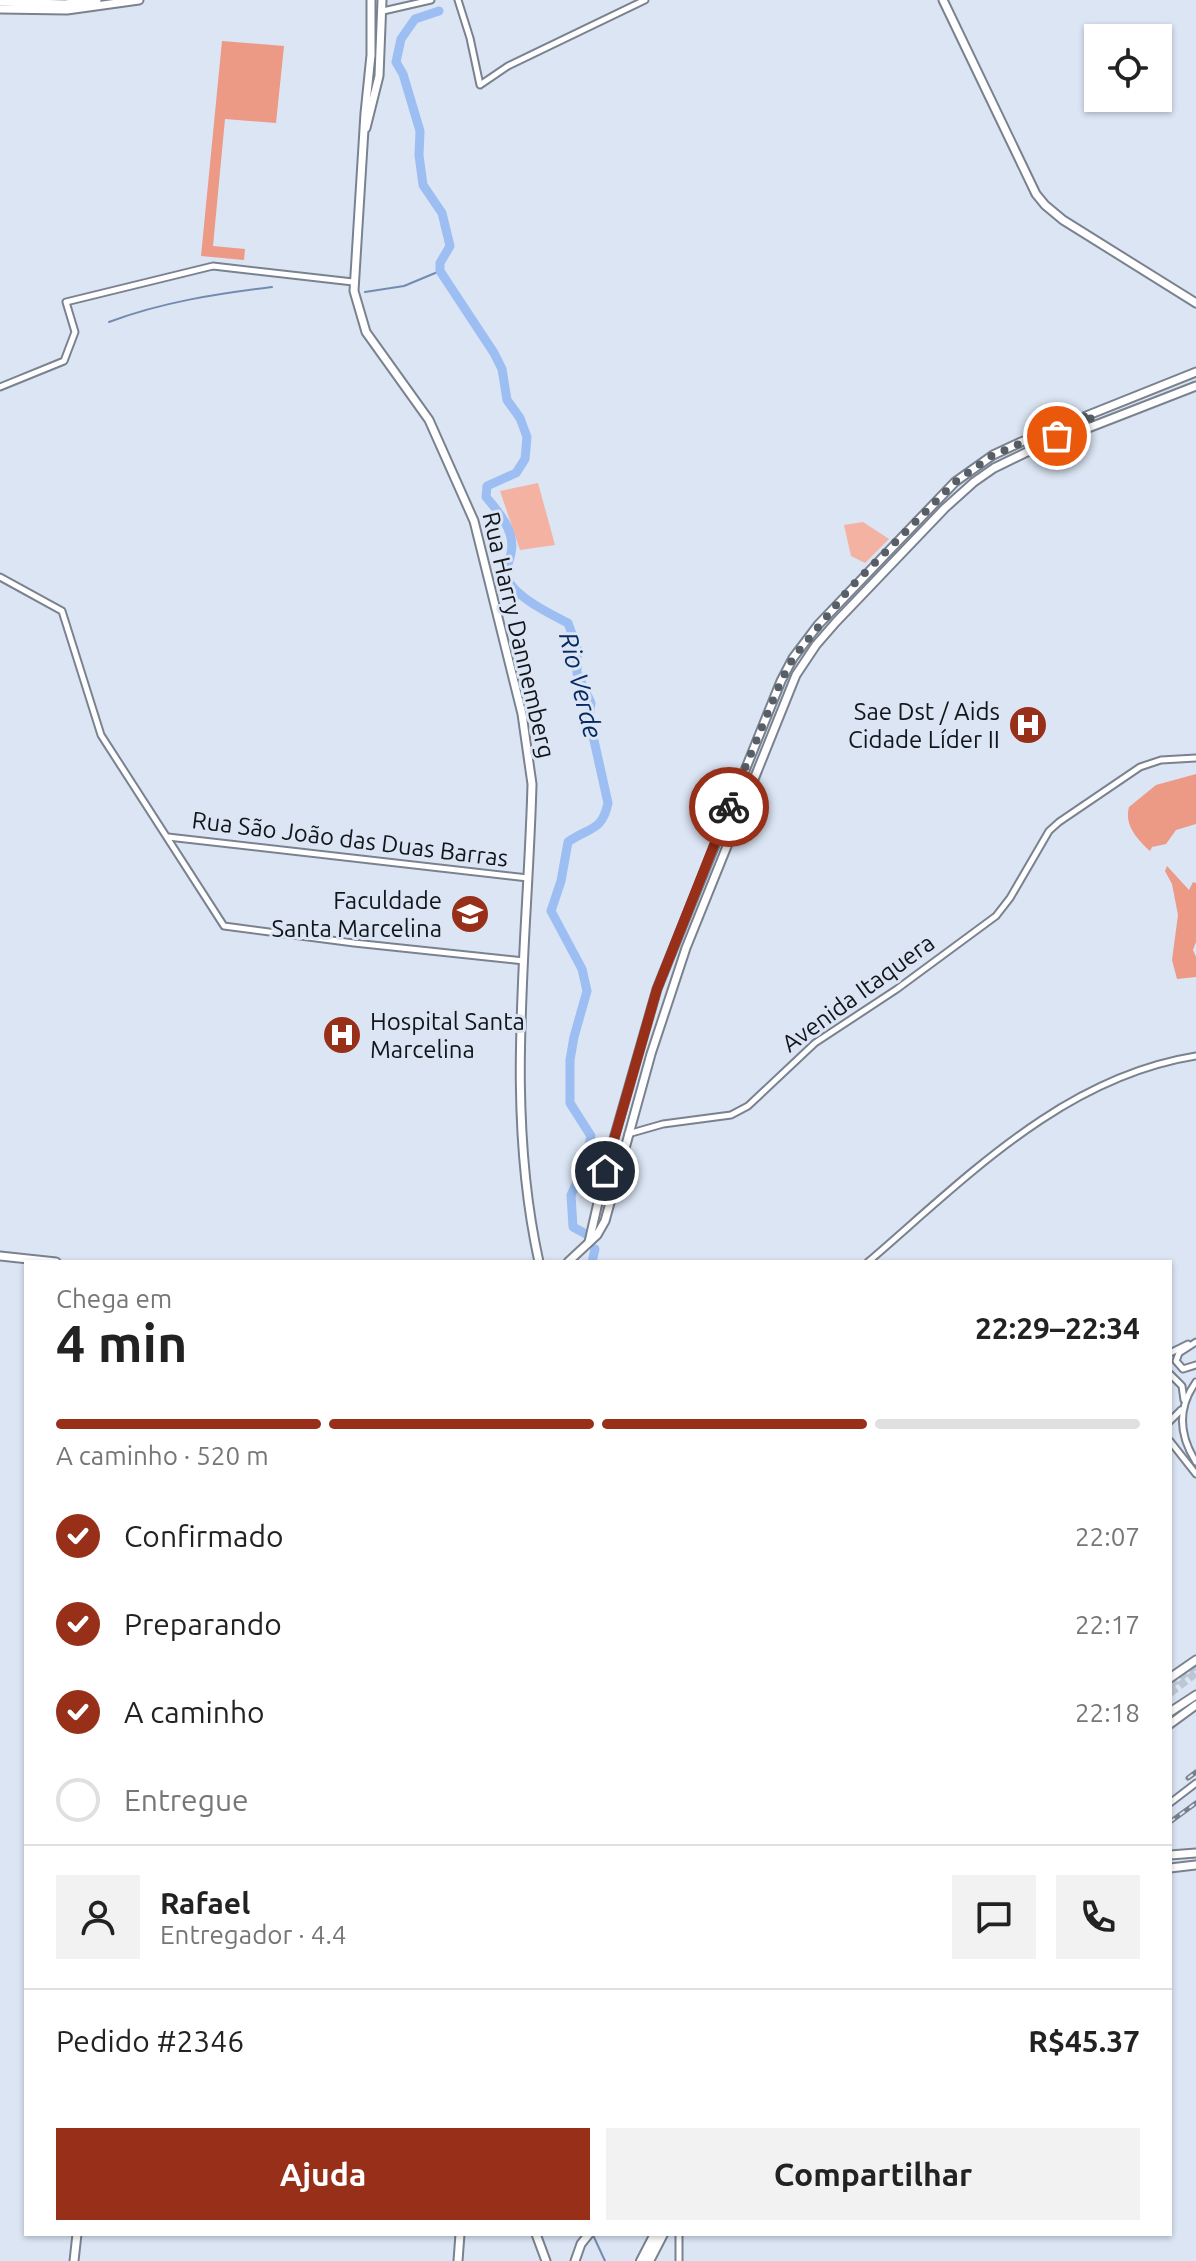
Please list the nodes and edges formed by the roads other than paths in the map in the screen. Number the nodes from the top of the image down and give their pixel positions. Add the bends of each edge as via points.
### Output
1 (97, 0) edge
2 (139, 0) edge
3 (371, 0) edge
4 (382, 0) edge
5 (431, 0) edge
6 (458, 0) edge
7 (645, 0) edge
8 (943, 0) edge
9 (0, 2) edge
10 (0, 9) edge
11 (383, 11) junction
12 (374, 75) junction
13 (353, 282) junction
14 (1196, 303) edge
15 (1196, 372) edge
16 (1196, 386) edge
17 (0, 387) edge
18 (1092, 413) junction
19 (1044, 445) junction
20 (0, 577) edge
21 (1196, 758) edge
22 (167, 837) junction
23 (528, 878) junction
24 (524, 961) junction
25 (1196, 1056) edge
26 (628, 1135) junction
27 (588, 1244) junction
28 (0, 1256) edge
29 (37, 1260) edge
30 (539, 1260) edge
31 (570, 1260) edge
32 (870, 1260) edge
33 (1196, 1341) edge
34 (1172, 1352) edge
35 (1196, 1365) edge
36 (1172, 1376) edge
37 (1196, 1382) edge
38 (1184, 1403) junction
39 (1172, 1418) edge
40 (1172, 1444) edge
41 (1196, 1462) edge
42 (1196, 1474) edge
43 (1196, 1660) edge
44 (1172, 1677) edge
45 (1196, 1695) edge
46 (1196, 1705) edge
47 (1172, 1711) edge
48 (1172, 1723) edge
49 (1196, 1783) edge
50 (1172, 1801) edge
51 (1196, 1853) edge
52 (1172, 1855) edge
53 (1196, 1865) edge
54 (1172, 1868) edge
55 (77, 2236) edge
56 (460, 2236) edge
57 (537, 2236) edge
58 (587, 2236) edge
59 (654, 2236) edge
60 (662, 2236) edge
61 (679, 2236) edge
62 (74, 2261) edge
63 (458, 2261) edge
64 (546, 2261) edge
65 (575, 2261) edge
66 (641, 2261) edge
67 (649, 2261) edge
68 (679, 2261) edge

1 - 9 main road
2 - 10 main road via 67,10
3 - 12 main road
4 - 11 main road
5 - 11 street
6 - 7 street via 480,85 508,66
8 - 14 main road via 1045,205
11 - 12 main road
12 - 13 main road
13 - 17 street via 213,266 66,302 75,332 64,361
13 - 23 main road, Rua Harry Dannemberg via 366,332 429,420 474,521 530,756
15 - 18 main road
16 - 19 main road
18 - 19 main road via 1087,424
18 - 27 main road via 1000,452 955,482 850,588 793,658 660,979
19 - 26 main road via 994,468 945,508 836,622 801,667 686,948
20 - 22 street via 62,611 101,735
21 - 26 street, Avenida Itaquera via 1140,767 1059,822 996,916 804,1051 748,1106 731,1115 655,1125
22 - 23 street, Rua São João das Duas Barras
22 - 24 street via 224,926
23 - 24 main road, Rua Harry Dannemberg
24 - 30 main road, Rua Harry Dannemberg via 523,1140
25 - 32 street via 1112,1080 1055,1109
26 - 27 main road via 608,1211
27 - 31 main road
28 - 29 main road
33 - 34 street
33 - 35 street via 1176,1361 1183,1369
36 - 38 street via 1182,1386
37 - 38 street
38 - 39 street
38 - 41 street via 1183,1432
40 - 42 street
43 - 44 main road
45 - 47 main road
46 - 48 main road
49 - 50 street
51 - 52 main road
53 - 54 main road
55 - 62 main road
56 - 63 main road
57 - 64 main road
58 - 65 main road
59 - 66 highway
60 - 67 highway
61 - 68 street

